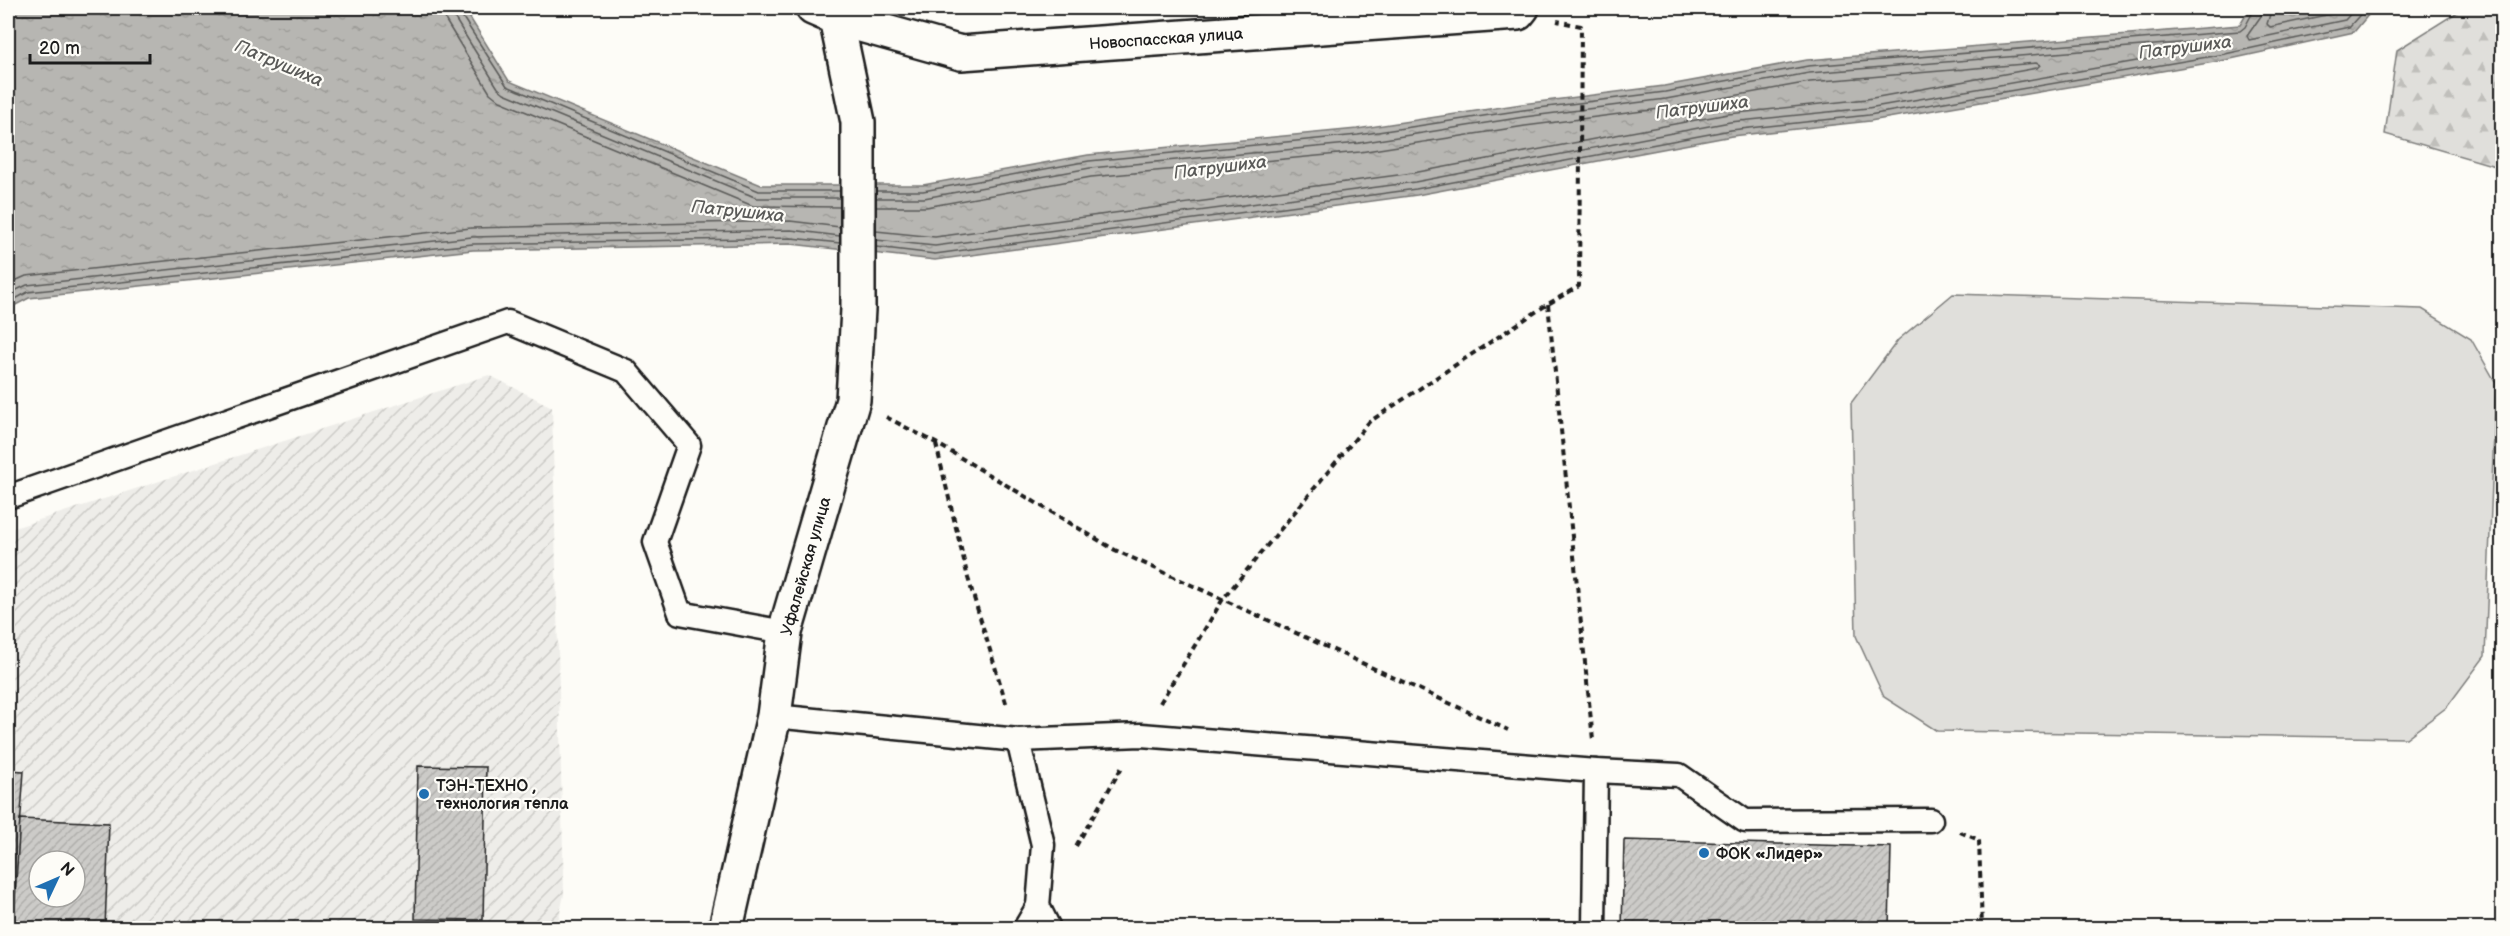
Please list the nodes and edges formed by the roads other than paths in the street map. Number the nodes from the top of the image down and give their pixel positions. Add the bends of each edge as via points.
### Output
1 (1522, 8) edge
2 (825, 13) edge
3 (8, 497) edge
4 (785, 632) junction
5 (774, 716) junction
6 (1017, 740) junction
7 (1596, 771) junction
8 (1931, 820) road end
9 (1038, 906) junction
10 (726, 928) edge
11 (1025, 928) edge
12 (1049, 928) edge
13 (1594, 928) edge

1 - 2 street, Новоспасская улица via 1518,14 961,53
2 - 4 street, Уфалейская улица via 858,122 858,309 852,400
3 - 4 lane via 508,322 627,371 688,445 655,542 680,612
4 - 5 street, Уфалейская улица
5 - 6 lane
5 - 10 street, Уфалейская улица
6 - 7 lane via 1141,735
6 - 9 lane via 1043,845
7 - 8 lane via 1679,775 1745,821
7 - 13 lane
9 - 11 lane
9 - 12 lane

